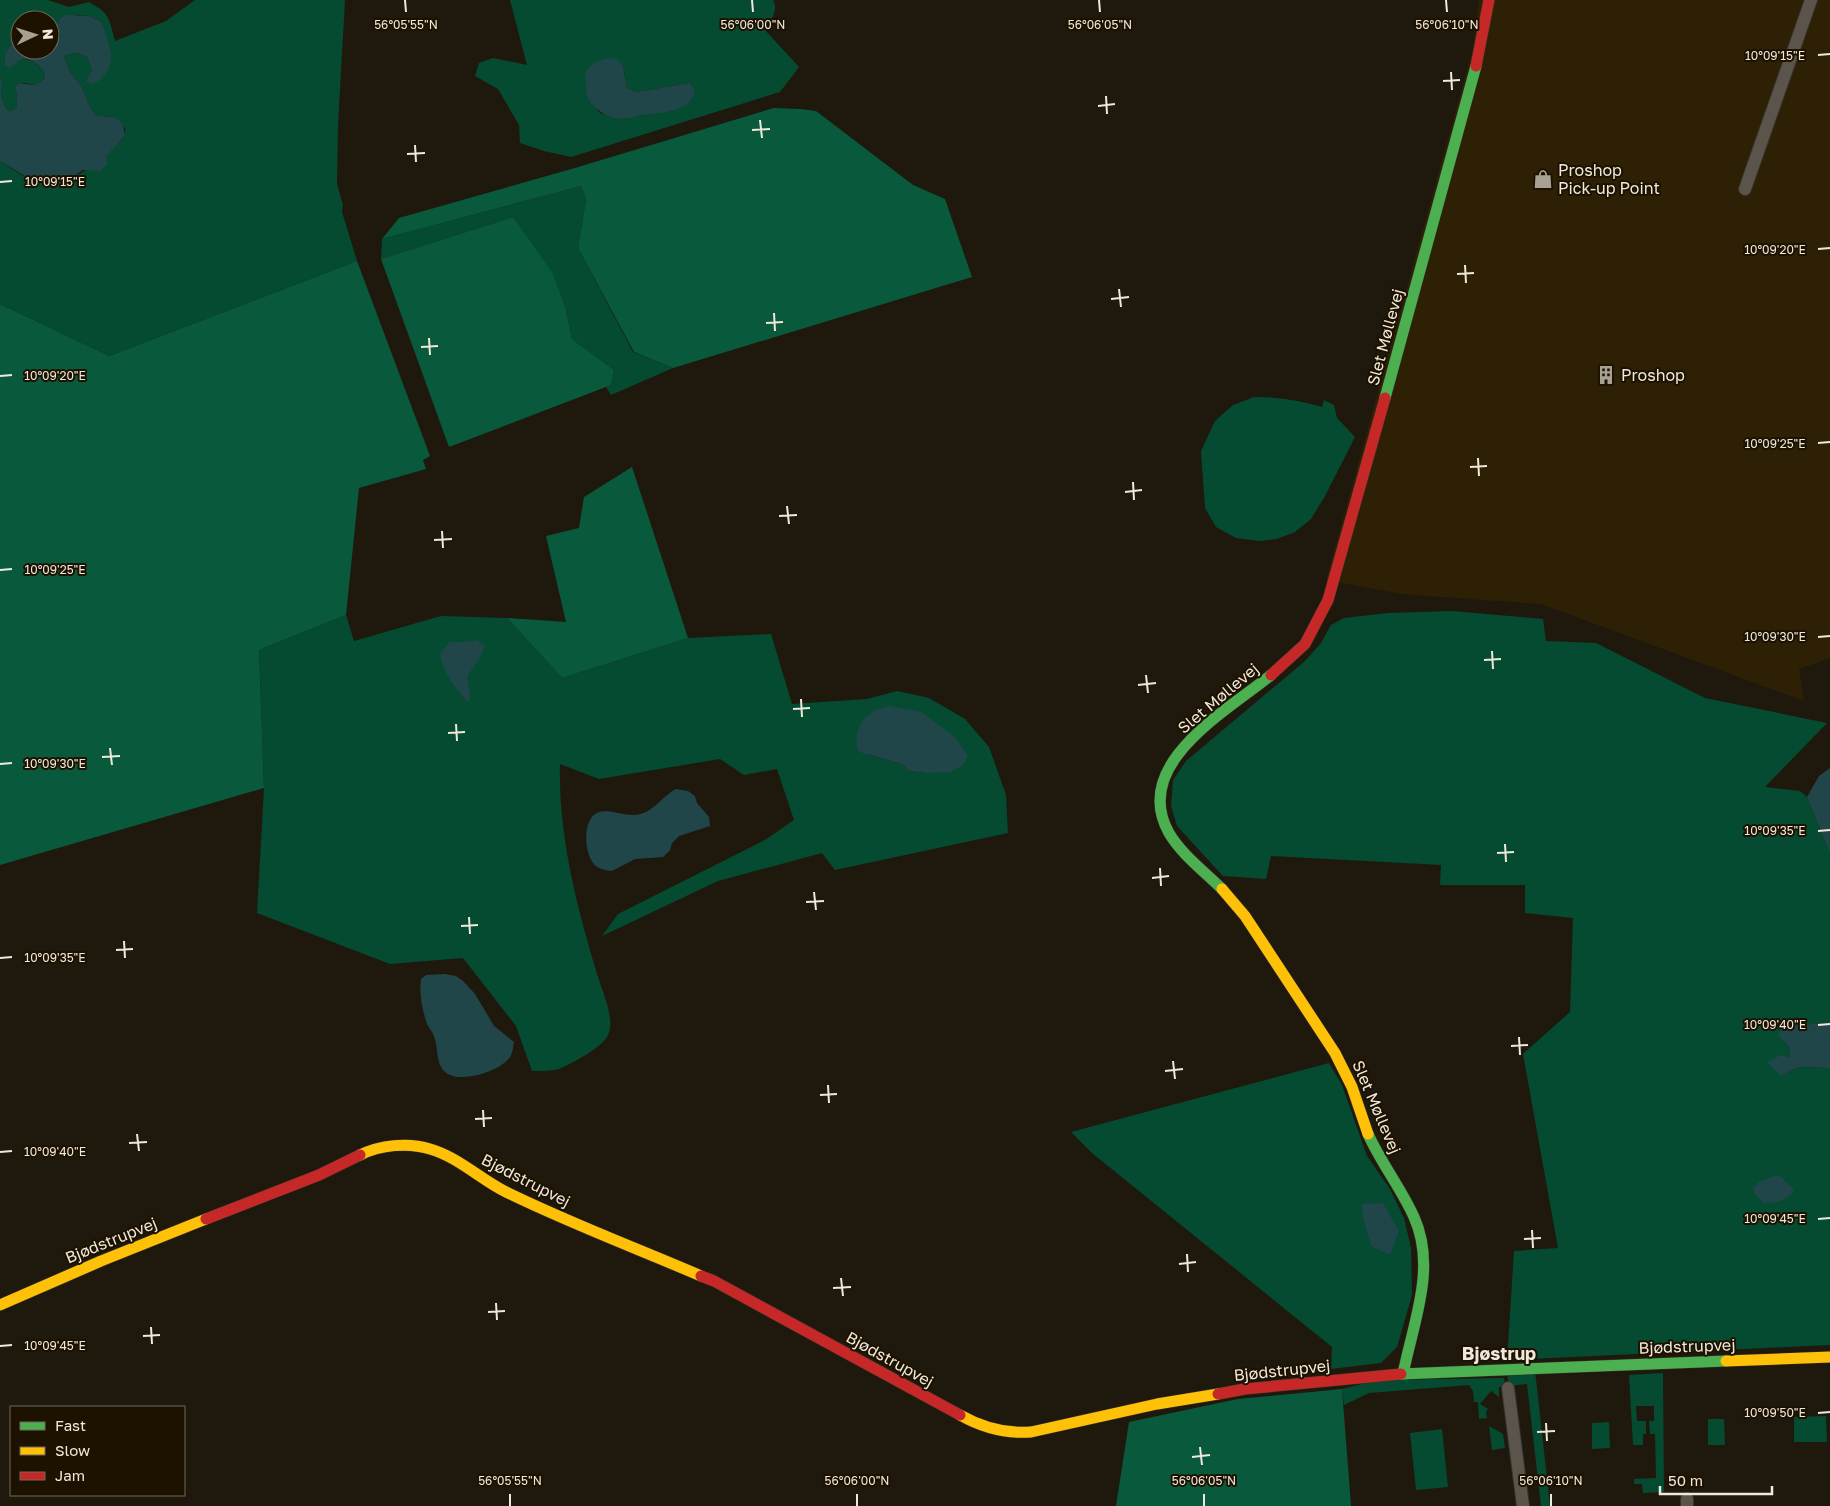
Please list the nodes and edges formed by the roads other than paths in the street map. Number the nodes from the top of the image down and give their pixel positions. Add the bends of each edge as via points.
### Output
1 (1488, 0) edge
2 (1811, 0) edge
3 (1745, 189) dead end
4 (0, 1305) edge
5 (1830, 1357) edge
6 (1402, 1374) junction
7 (1508, 1388) dead end
8 (1523, 1506) edge

1 - 6 street, Slet Møllevej via 1476,65 1328,600 1316,627 1302,647 1178,754 1168,768 1160,798 1170,836 1233,901 1342,1064 1378,1156 1415,1219 1424,1263
2 - 3 street
4 - 6 street, Bjødstrupvej via 101,1261 319,1175 370,1150 405,1145 444,1154 504,1190 563,1218 714,1281 962,1417 996,1430 1031,1432 1156,1404 1245,1389
5 - 6 street, Bjødstrupvej
7 - 8 street

